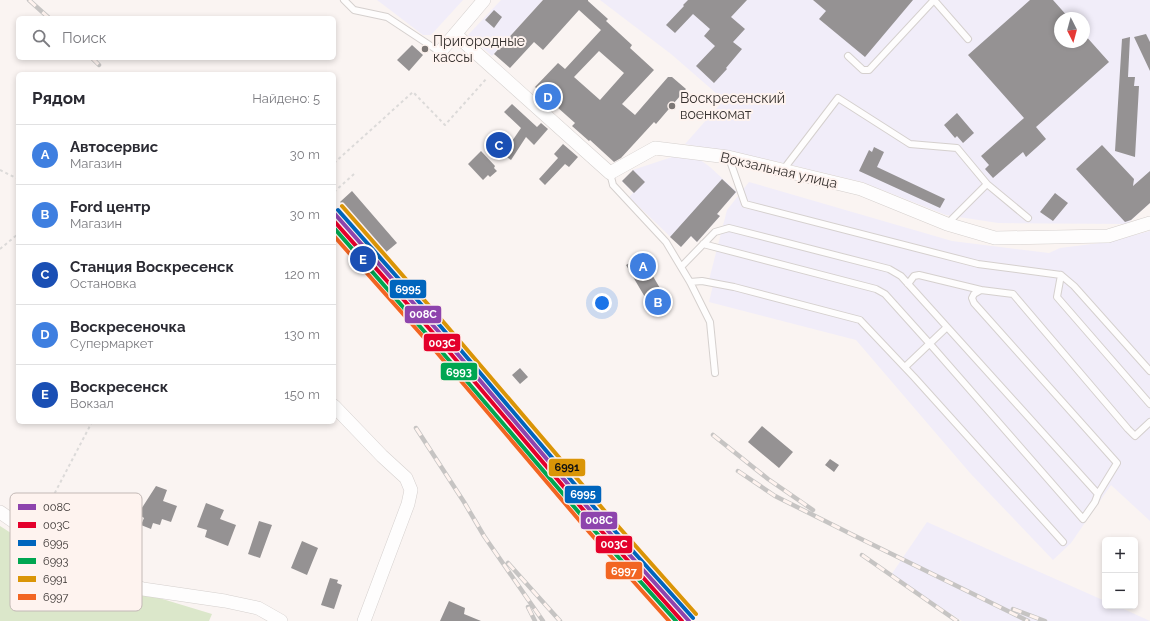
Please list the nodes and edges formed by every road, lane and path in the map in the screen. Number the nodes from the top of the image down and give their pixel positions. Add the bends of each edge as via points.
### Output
1 (344, 0) edge
2 (484, 0) edge
3 (934, 0) edge
4 (455, 34) junction
5 (968, 39) dead end
6 (440, 52) joint
7 (848, 56) dead end
8 (494, 69) junction
9 (728, 157) junction
10 (336, 161) edge
11 (0, 170) edge
12 (783, 170) junction
13 (610, 173) junction
14 (354, 174) dead end
15 (16, 177) edge
16 (987, 184) junction
17 (336, 190) edge
18 (1028, 218) dead end
19 (1150, 223) edge
20 (947, 224) junction
21 (16, 236) edge
22 (703, 244) junction
23 (0, 249) edge
24 (681, 267) junction
25 (1061, 275) junction
26 (690, 282) junction
27 (908, 284) junction
28 (981, 290) junction
29 (947, 328) junction
30 (930, 344) junction
31 (905, 367) junction
32 (1150, 371) edge
33 (715, 374) dead end
34 (1150, 404) edge
35 (336, 408) edge
36 (1150, 422) edge
37 (91, 424) edge
38 (55, 493) edge
39 (1098, 494) junction
40 (0, 512) edge
41 (10, 519) edge
42 (1063, 542) dead end
43 (142, 589) edge
44 (281, 621) edge
45 (364, 621) edge

1 - 6 lane via 354,10 387,17
2 - 4 street
3 - 5 lane
3 - 7 lane via 869,70 863,70
4 - 6 street
4 - 8 street
8 - 10 path via 445,125 413,92
8 - 13 street
9 - 12 street, Вокзальная улица
9 - 13 street, Вокзальная улица via 655,148
9 - 25 lane via 745,204 978,264
11 - 15 path
12 - 16 lane via 838,98 910,144 957,148
12 - 20 street, Вокзальная улица via 861,189
13 - 24 lane via 613,186 666,242
14 - 17 path
16 - 18 lane
16 - 20 lane
19 - 20 street, Вокзальная улица via 1108,236 995,238
21 - 23 path
22 - 24 lane
22 - 27 lane via 715,232 729,228 889,269
22 - 30 lane via 876,289 885,294
24 - 26 lane
25 - 32 lane via 1074,286
25 - 34 lane via 1057,297
26 - 31 lane via 734,287 860,320
26 - 33 lane via 710,322
27 - 28 lane via 914,276 919,275
27 - 29 lane
28 - 36 lane via 1013,294 1135,436
28 - 39 lane via 974,294 974,302 1117,463
29 - 30 lane
29 - 39 lane
30 - 31 lane
30 - 39 lane via 1083,519
31 - 42 lane
35 - 45 street via 406,478 411,490
37 - 38 path
40 - 41 street
43 - 44 street via 258,608

